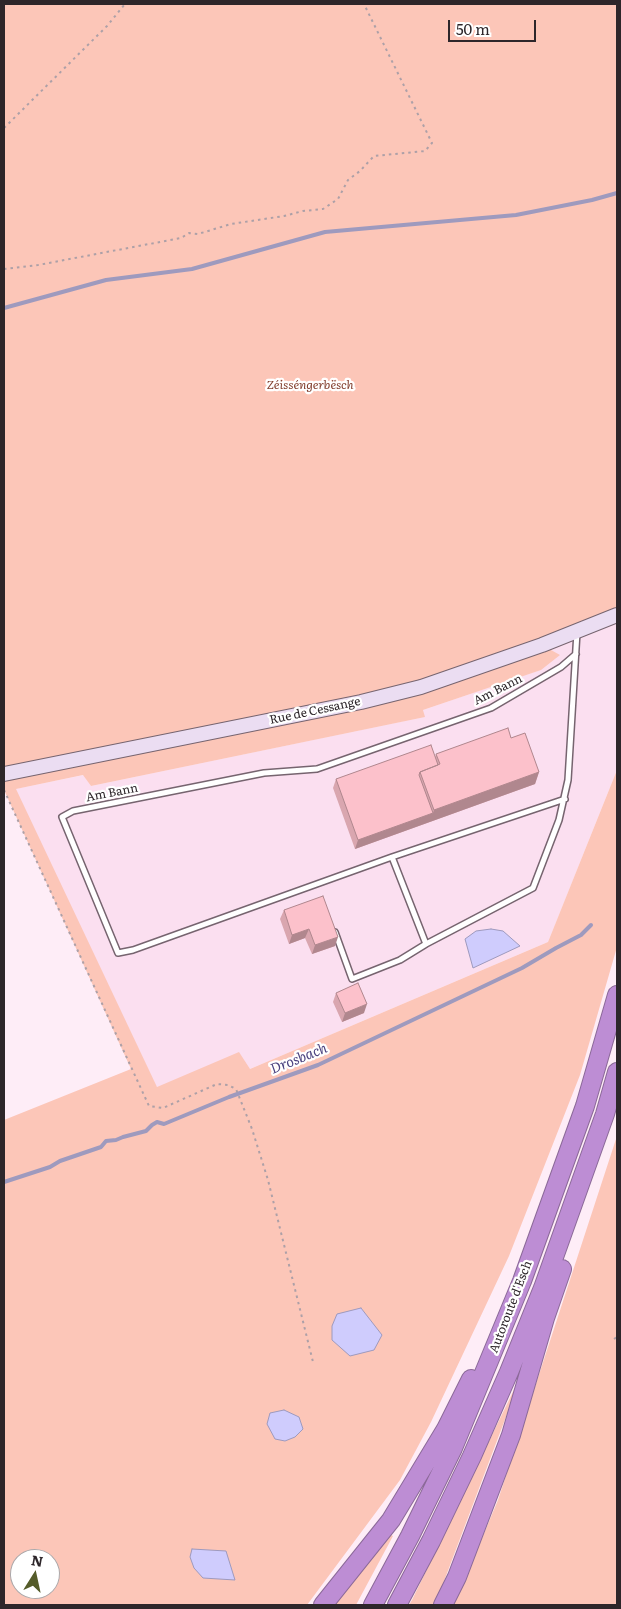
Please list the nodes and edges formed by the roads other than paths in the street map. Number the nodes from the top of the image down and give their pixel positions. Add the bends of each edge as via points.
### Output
1 (617, 615) edge
2 (577, 631) junction
3 (576, 654) junction
4 (4, 774) edge
5 (565, 799) junction
6 (392, 857) junction
7 (334, 928) edge
8 (426, 944) junction
9 (617, 995) edge
10 (617, 1072) edge
11 (617, 1103) edge
12 (522, 1281) junction
13 (323, 1605) edge
14 (374, 1605) edge
15 (397, 1605) edge
16 (443, 1605) edge

1 - 2 main road, Rue de Cessange
2 - 3 lane
2 - 4 main road, Rue de Cessange via 421,686 361,702
3 - 5 lane
3 - 6 lane, Am Bann via 561,667 491,708 317,769 264,773 73,811 62,817 118,953
5 - 6 lane, Am Bann
5 - 8 lane via 533,888
6 - 8 lane
7 - 8 lane via 352,979 400,960
9 - 12 highway, Autoroute d'Esch via 585,1106
10 - 15 highway, Autoroute d'Esch via 606,1114 509,1372 472,1456
11 - 16 highway via 545,1318 511,1434 457,1577
12 - 13 highway via 446,1429 396,1511
12 - 14 highway, Autoroute d'Esch via 453,1448

